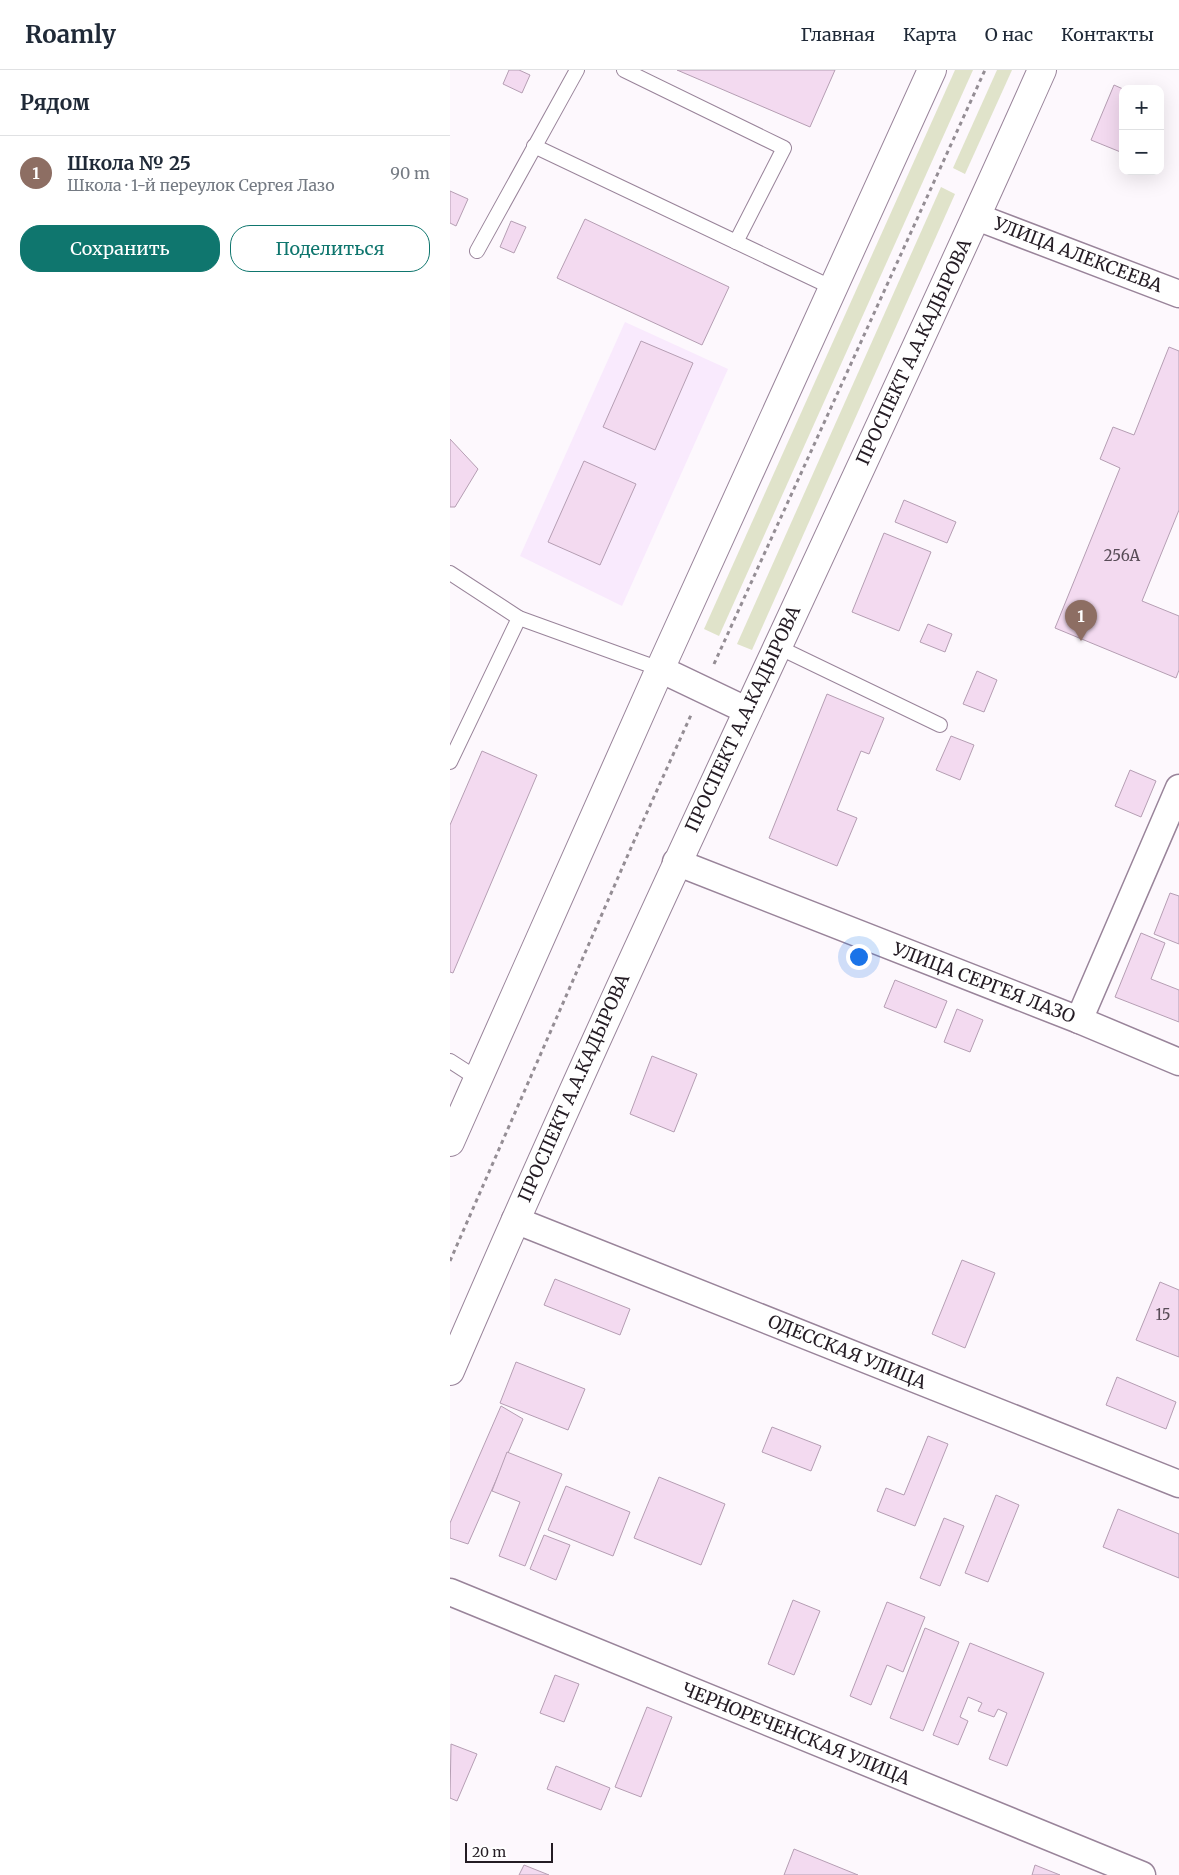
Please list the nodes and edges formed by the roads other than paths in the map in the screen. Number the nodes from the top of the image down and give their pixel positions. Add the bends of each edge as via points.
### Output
1 (577, 70) edge
2 (624, 70) edge
3 (932, 70) edge
4 (1042, 70) edge
5 (534, 146) junction
6 (977, 217) junction
7 (736, 242) junction
8 (477, 251) dead end
9 (833, 288) junction
10 (1179, 294) edge
11 (450, 572) edge
12 (519, 618) junction
13 (778, 647) junction
14 (660, 669) junction
15 (748, 711) junction
16 (940, 725) dead end
17 (450, 762) edge
18 (1179, 788) edge
19 (676, 862) junction
20 (1079, 1020) junction
21 (450, 1061) edge
22 (1179, 1062) edge
23 (478, 1079) junction
24 (450, 1142) edge
25 (515, 1220) junction
26 (450, 1371) edge
27 (1179, 1484) edge
28 (450, 1592) edge
29 (1142, 1875) edge

1 - 5 lane
2 - 7 lane via 784,148
3 - 9 street
4 - 6 street, ПРОСПЕКТ А.А.КАДЫРОВА
5 - 7 lane
5 - 8 lane
6 - 10 street, УЛИЦА АЛЕКСЕЕВА
6 - 13 street, ПРОСПЕКТ А.А.КАДЫРОВА
7 - 9 lane
9 - 14 street
11 - 12 lane
12 - 14 lane
12 - 17 lane
13 - 15 street, ПРОСПЕКТ А.А.КАДЫРОВА
13 - 16 lane
14 - 15 street
14 - 23 street
15 - 19 street, ПРОСПЕКТ А.А.КАДЫРОВА
18 - 20 street
19 - 20 street, УЛИЦА СЕРГЕЯ ЛАЗО
19 - 25 street, ПРОСПЕКТ А.А.КАДЫРОВА
20 - 22 street, УЛИЦА СЕРГЕЯ ЛАЗО
21 - 23 lane
23 - 24 street
25 - 26 street, ПРОСПЕКТ А.А.КАДЫРОВА
25 - 27 street, ОДЕССКАЯ УЛИЦА
28 - 29 street, ЧЕРНОРЕЧЕНСКАЯ УЛИЦА

